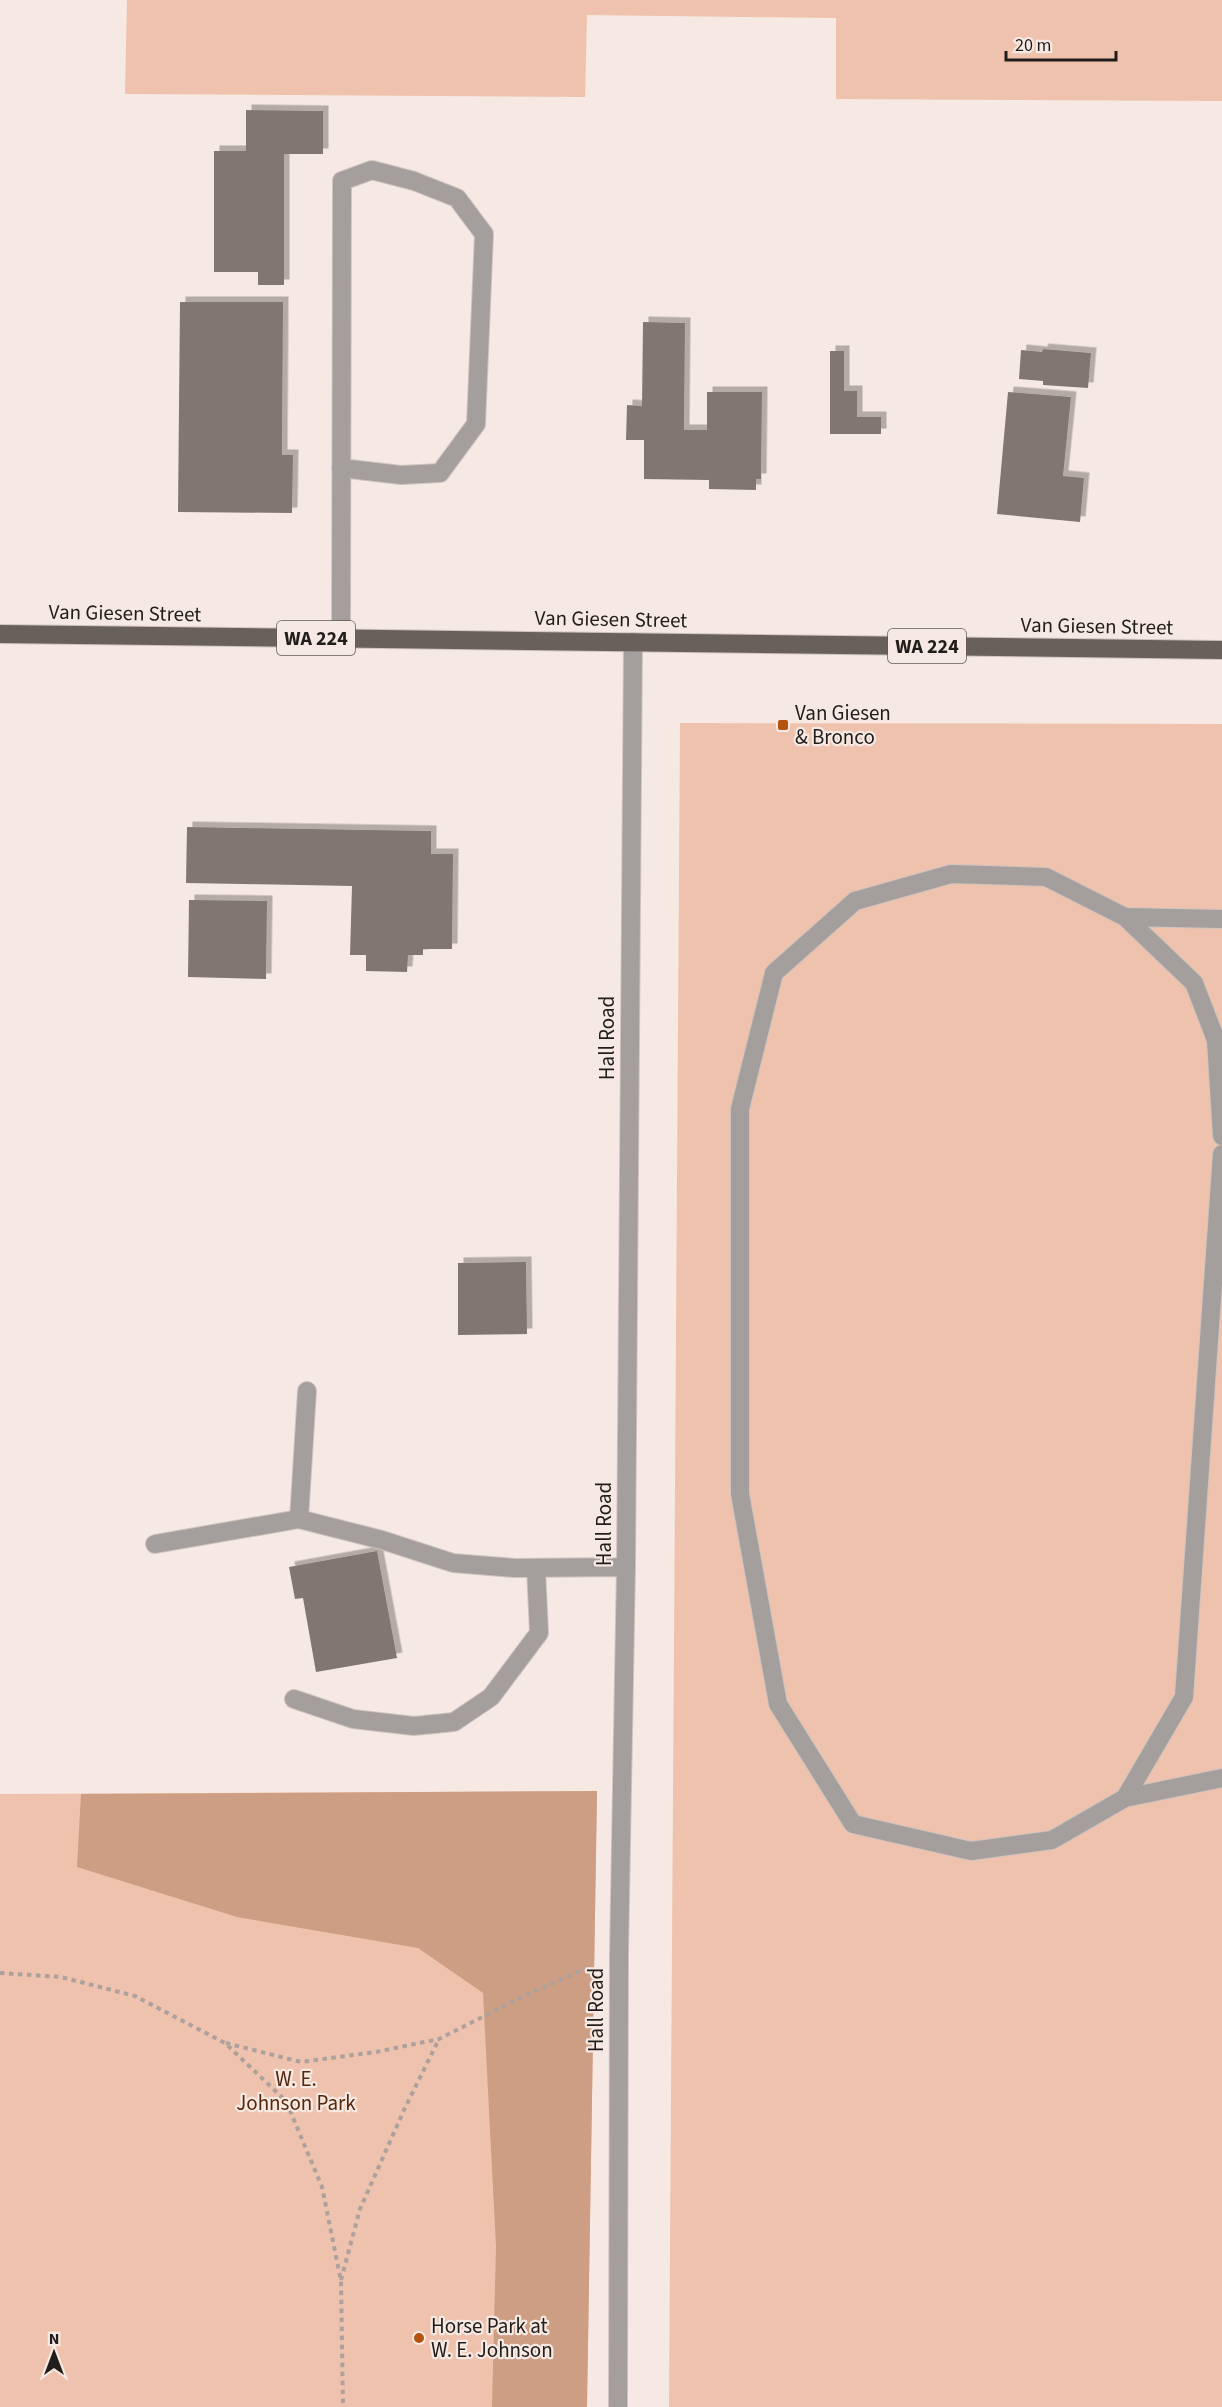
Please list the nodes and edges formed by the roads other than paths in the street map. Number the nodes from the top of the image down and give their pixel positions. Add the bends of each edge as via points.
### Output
1 (341, 468) junction
2 (0, 634) edge
3 (341, 638) junction
4 (633, 642) junction
5 (1222, 650) edge
6 (1125, 917) junction
7 (1222, 919) edge
8 (1222, 1136) edge
9 (1222, 1155) edge
10 (307, 1391) dead end
11 (298, 1519) junction
12 (155, 1544) dead end
13 (626, 1567) junction
14 (536, 1568) junction
15 (294, 1699) dead end
16 (1222, 1778) edge
17 (1125, 1798) junction
18 (618, 2407) edge

1 - 1 street via 342,181 372,170 457,198 484,234 476,424 440,473 401,475
1 - 3 street
2 - 3 main road, Van Giesen Street / WA 224
3 - 4 main road, Van Giesen Street / WA 224
4 - 5 main road, Van Giesen Street / WA 224
4 - 13 street, Hall Road
6 - 7 street
6 - 8 street via 1194,983 1216,1040
6 - 17 street via 1046,877 951,874 855,901 774,973 740,1109 740,1494 778,1704 853,1824 971,1851 1052,1839
9 - 17 street via 1184,1697
10 - 11 street
11 - 12 street
11 - 14 street via 453,1563
13 - 14 street
13 - 18 street, Hall Road via 619,1954
14 - 15 street via 539,1633 491,1697 454,1722 414,1726 353,1719
16 - 17 street

